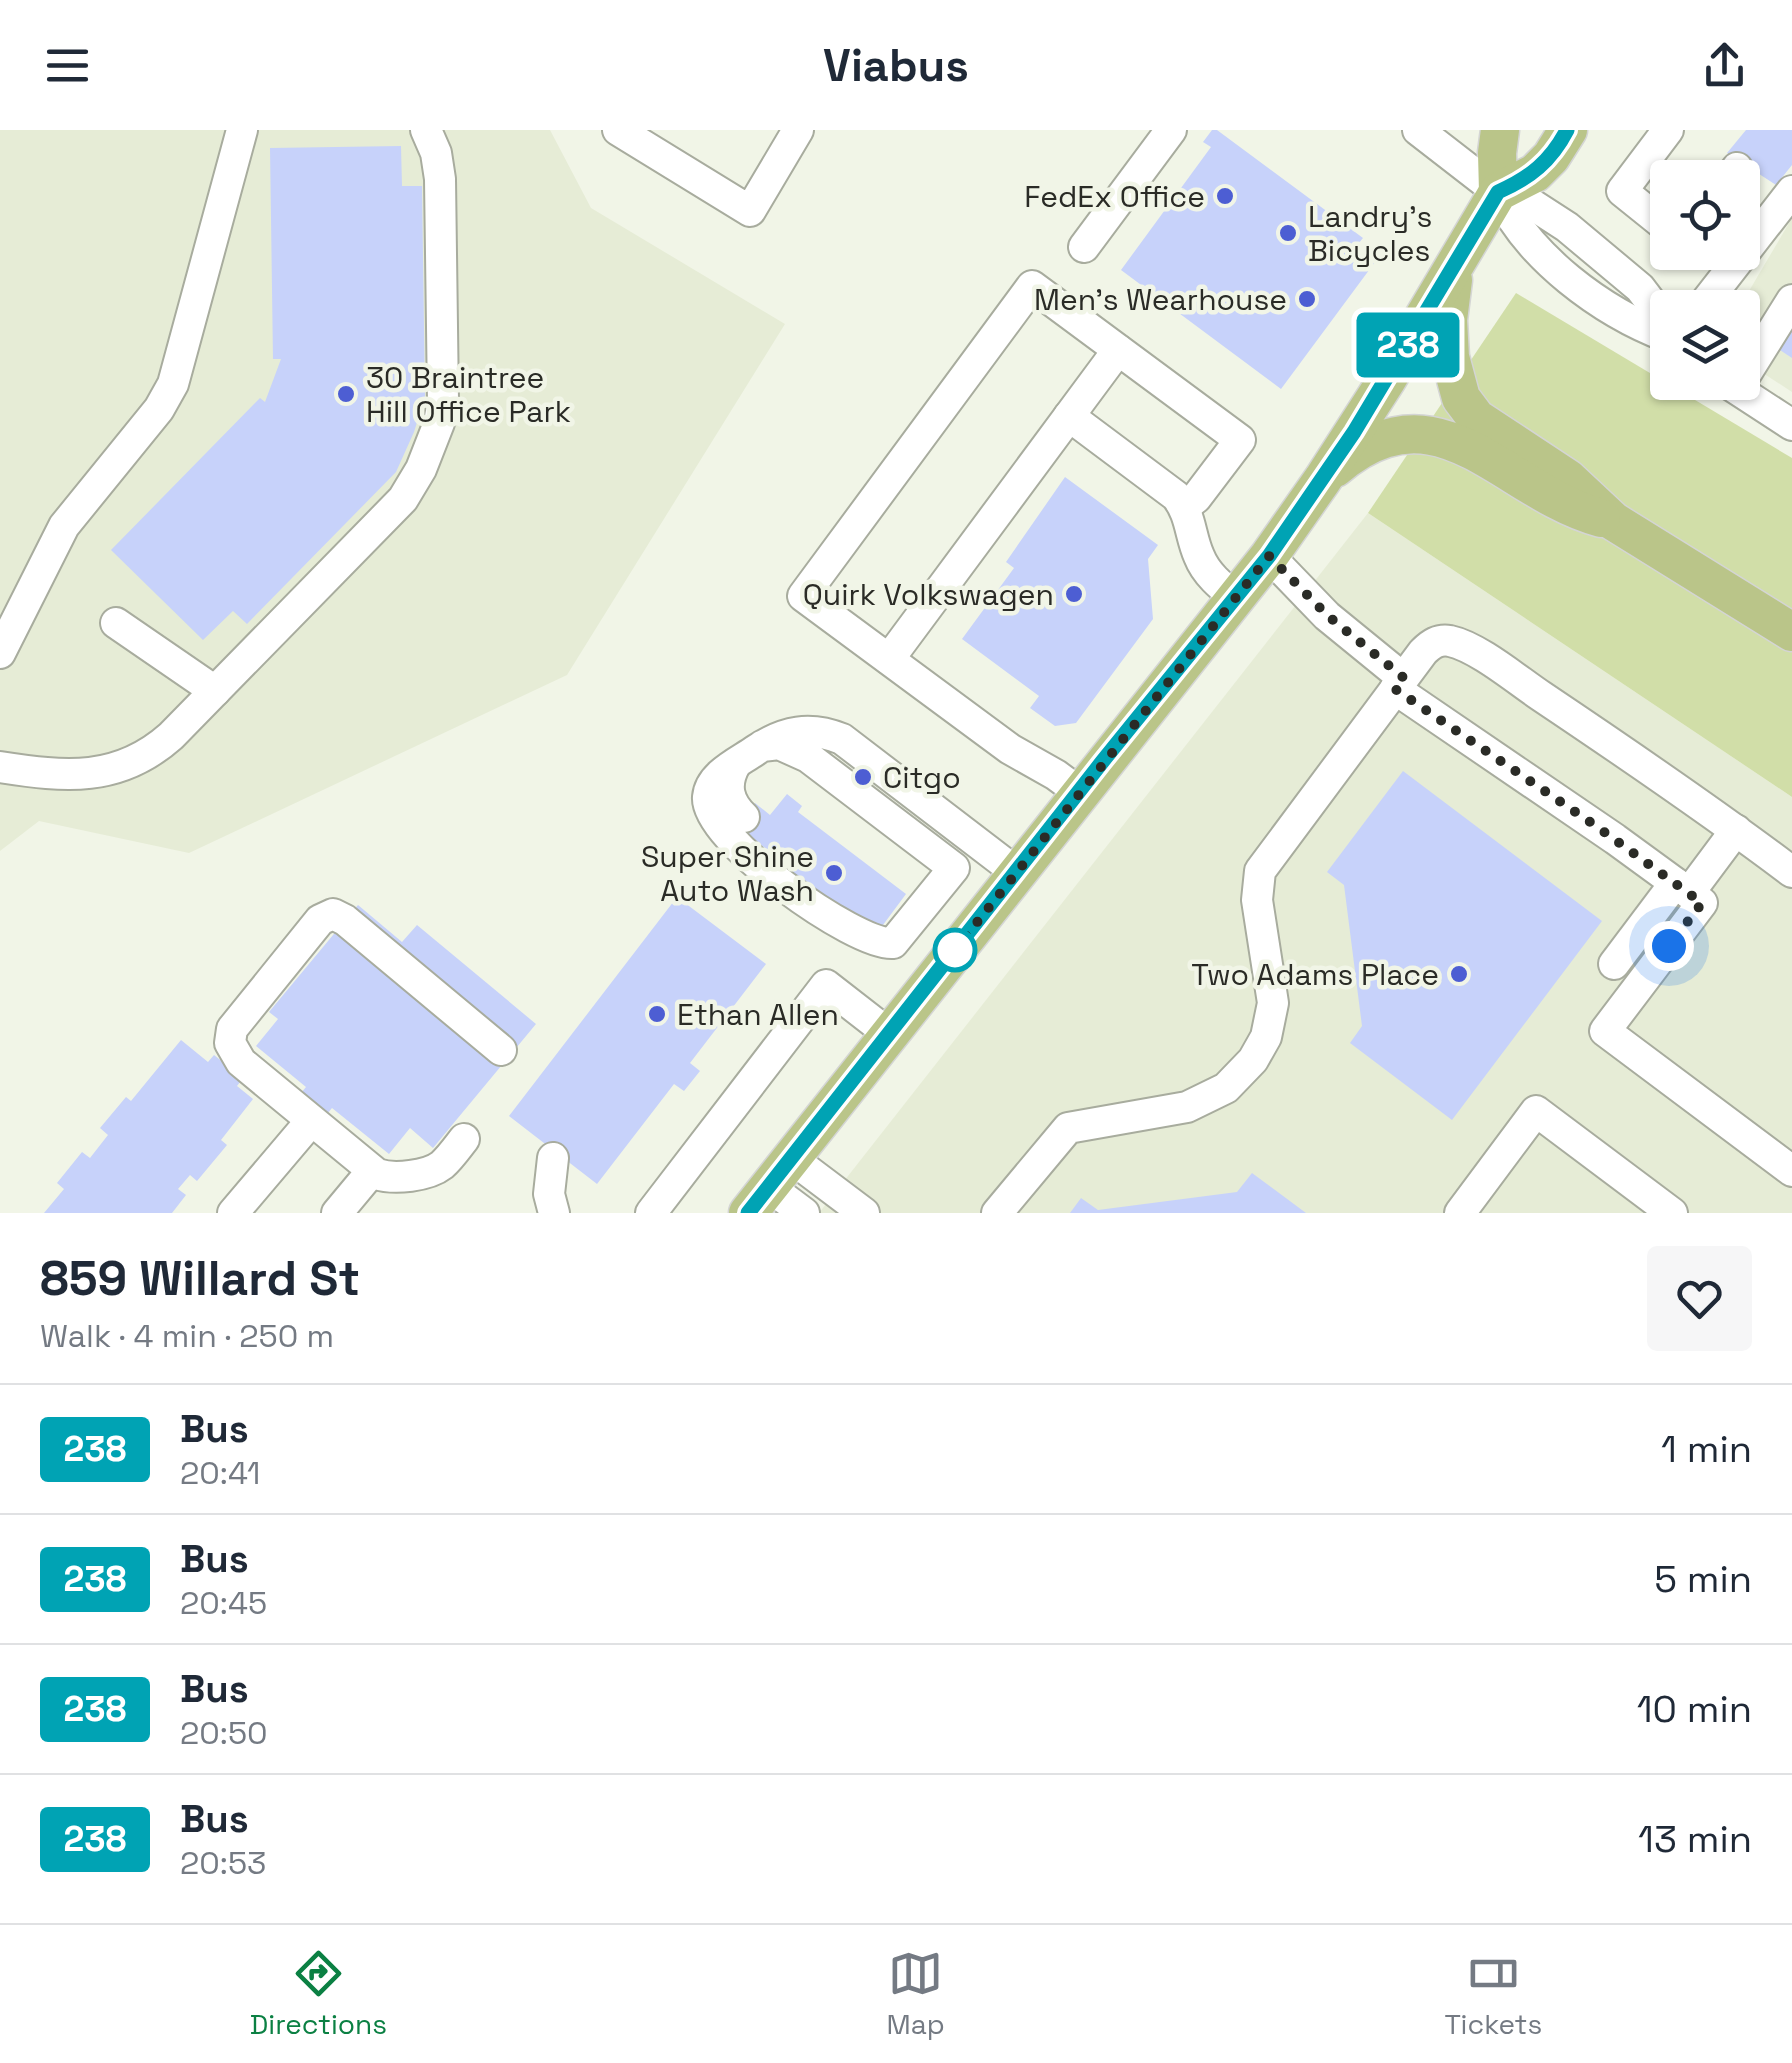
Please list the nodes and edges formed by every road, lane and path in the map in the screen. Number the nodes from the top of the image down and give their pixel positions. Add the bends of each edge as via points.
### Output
1 (242, 130) edge
2 (426, 130) edge
3 (618, 130) edge
4 (798, 130) edge
5 (1171, 130) edge
6 (1418, 130) edge
7 (1500, 130) edge
8 (1568, 130) edge
9 (1668, 130) edge
10 (1792, 191) edge
11 (1498, 192) junction
12 (1650, 214) edge
13 (1084, 247) dead end
14 (1458, 259) junction
15 (1715, 290) edge
16 (1792, 300) edge
17 (1650, 301) edge
18 (1650, 328) edge
19 (1760, 349) edge
20 (1118, 350) junction
21 (1759, 400) edge
22 (1069, 416) junction
23 (1792, 424) edge
24 (1323, 480) junction
25 (1184, 506) junction
26 (1613, 521) junction
27 (1269, 556) junction
28 (1236, 598) junction
29 (116, 623) dead end
30 (1792, 632) edge
31 (0, 654) edge
32 (889, 659) junction
33 (1399, 683) junction
34 (215, 691) junction
35 (762, 746) junction
36 (735, 764) junction
37 (0, 767) edge
38 (1079, 792) junction
39 (744, 817) dead end
40 (1736, 830) junction
41 (976, 840) junction
42 (954, 868) junction
43 (1792, 872) edge
44 (1005, 886) junction
45 (1682, 888) junction
46 (1614, 964) dead end
47 (889, 1034) junction
48 (501, 1050) dead end
49 (311, 1120) junction
50 (464, 1139) dead end
51 (553, 1158) dead end
52 (372, 1171) junction
53 (1792, 1172) edge
54 (769, 1186) edge
55 (234, 1213) edge
56 (337, 1213) edge
57 (554, 1213) edge
58 (651, 1213) edge
59 (804, 1213) edge
60 (864, 1213) edge
61 (997, 1213) edge
62 (1460, 1213) edge
63 (1672, 1213) edge

1 - 31 street via 173,384 70,516
2 - 34 street via 440,179 439,423 403,499
3 - 4 street via 750,211
5 - 13 street
6 - 11 street
7 - 11 main road
8 - 11 main road via 1535,173
9 - 12 street via 1622,191
10 - 15 street
11 - 14 main road
11 - 17 street via 1567,226
11 - 18 street via 1518,230 1545,258
14 - 24 main road
14 - 26 main road via 1448,320 1461,398 1476,418 1567,478
16 - 19 street
20 - 22 street
20 - 25 street via 1240,440
20 - 32 street via 1032,286 803,596
21 - 23 street
22 - 25 street
22 - 32 street
24 - 26 main road via 1349,456 1380,442 1443,437 1552,500
24 - 27 main road
25 - 28 street via 1200,560
26 - 30 main road
27 - 28 main road
27 - 33 street
28 - 38 main road
29 - 34 street
32 - 38 street
33 - 40 street via 1431,644 1460,644
33 - 45 street
33 - 61 street via 1260,870 1257,900 1273,1004 1253,1060 1226,1088 1188,1107 1068,1128
34 - 37 street via 153,752 125,767 66,774
35 - 36 street
35 - 41 street via 796,731 842,740
35 - 42 street via 779,744 808,757
36 - 39 street via 729,797
36 - 42 street via 711,786 708,802 716,822 849,930 883,944 898,941
38 - 44 main road
40 - 43 street
40 - 45 street
41 - 42 street
41 - 44 street
42 - 44 street
44 - 47 main road
45 - 46 street
45 - 53 street via 1702,903 1605,1031
47 - 54 main road
47 - 58 street via 826,985
48 - 49 street via 345,920 326,916 236,1022 230,1043 241,1062
49 - 52 street
49 - 55 street
50 - 52 street via 431,1170 393,1177
51 - 57 street
52 - 56 street
54 - 59 street
54 - 60 street
62 - 63 street via 1536,1111

